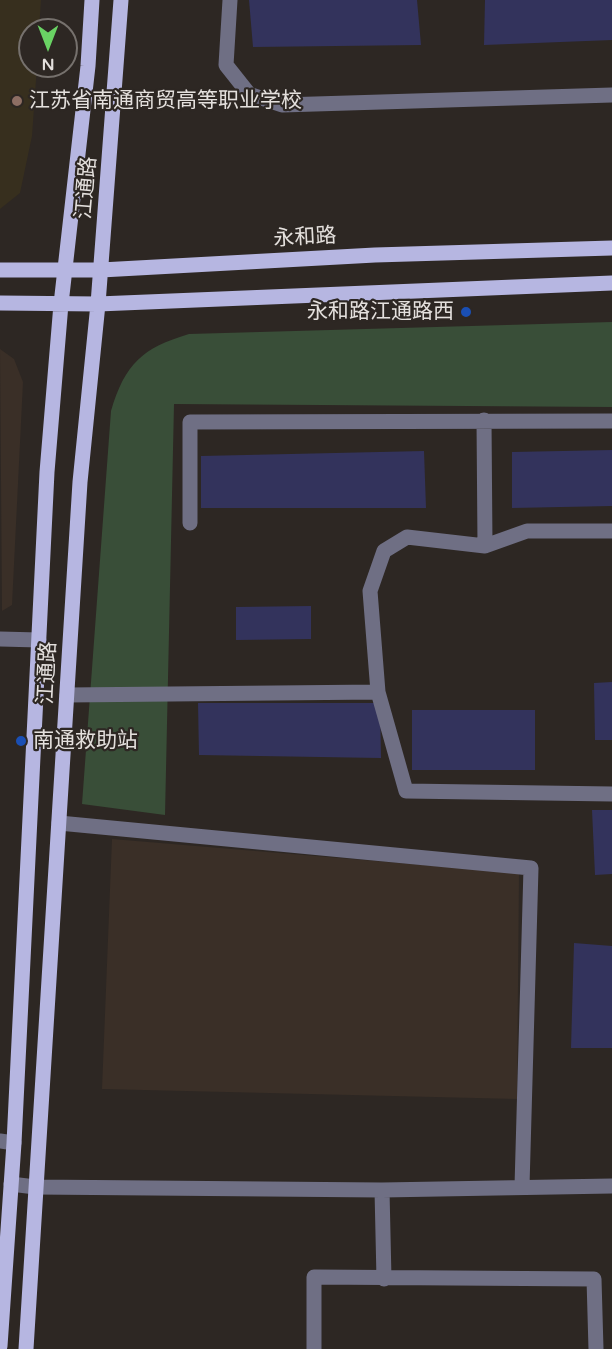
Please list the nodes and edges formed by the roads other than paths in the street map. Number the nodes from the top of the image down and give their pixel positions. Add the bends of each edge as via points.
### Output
1 (92, 0) edge
2 (122, 0) edge
3 (230, 0) edge
4 (612, 95) edge
5 (612, 248) edge
6 (0, 270) edge
7 (101, 270) junction
8 (65, 271) junction
9 (612, 283) edge
10 (0, 303) edge
11 (61, 304) junction
12 (98, 304) junction
13 (484, 420) junction
14 (612, 421) edge
15 (190, 523) dead end
16 (612, 531) edge
17 (485, 546) junction
18 (0, 639) edge
19 (39, 640) junction
20 (378, 692) junction
21 (67, 695) junction
22 (612, 794) edge
23 (59, 823) junction
24 (7, 1142) edge
25 (10, 1184) junction
26 (522, 1186) junction
27 (612, 1186) edge
28 (35, 1187) junction
29 (382, 1190) junction
30 (384, 1279) junction
31 (1, 1322) edge
32 (0, 1346) edge
33 (27, 1349) edge
34 (314, 1349) edge
35 (596, 1349) edge

1 - 8 main road, 江通路
2 - 7 main road, 江通路
3 - 4 street via 226,65 249,94 282,105
5 - 7 main road, 永和路 via 375,255
6 - 8 main road, 永和路
7 - 8 main road, 永和路
7 - 12 main road, 江通路
8 - 11 main road, 江通路
9 - 12 main road
10 - 11 main road
11 - 12 main road
11 - 19 main road, 江通路
12 - 21 main road, 江通路 via 80,482
13 - 14 street
13 - 15 street via 190,422
13 - 17 street
16 - 17 street via 527,531
17 - 20 street via 407,537 384,551 370,591
18 - 19 street
19 - 24 main road, 江通路
20 - 21 street
20 - 22 street via 406,791
21 - 23 main road, 江通路
23 - 26 street via 531,868
23 - 28 main road, 江通路
24 - 25 main road, 江通路
25 - 28 street
25 - 31 main road, 江通路
26 - 27 street
26 - 29 street
28 - 29 street
28 - 33 main road, 江通路
29 - 30 street
30 - 34 street via 314,1277
30 - 35 street via 594,1279
31 - 32 main road, 江通路

